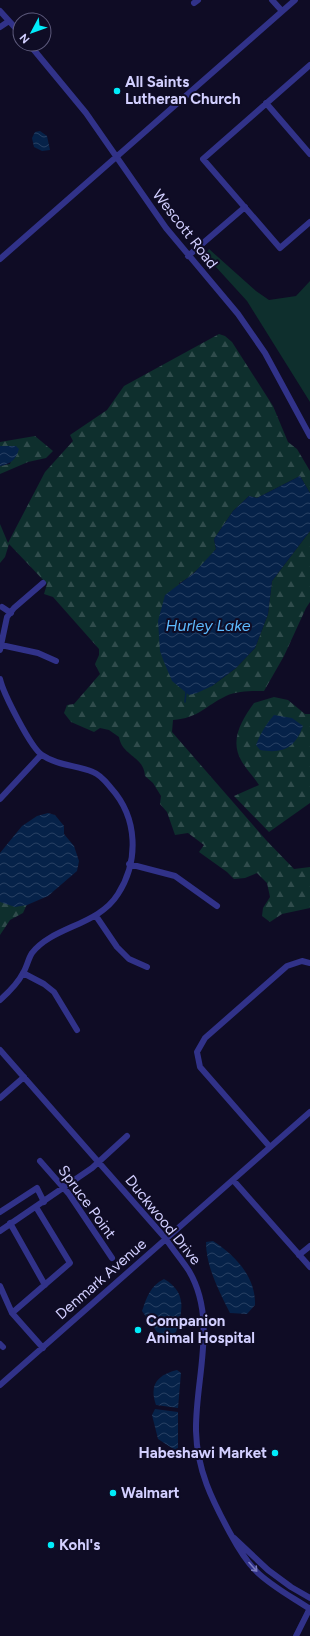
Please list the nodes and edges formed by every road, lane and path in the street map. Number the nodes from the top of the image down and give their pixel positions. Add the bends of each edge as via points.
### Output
1 (272, 0) edge
2 (295, 0) edge
3 (0, 11) edge
4 (282, 11) junction
5 (9, 20) junction
6 (12, 24) edge
7 (0, 27) edge
8 (36, 52) edge
9 (310, 65) edge
10 (266, 103) junction
11 (310, 154) edge
12 (116, 156) junction
13 (245, 207) junction
14 (310, 222) edge
15 (188, 256) junction
16 (0, 259) edge
17 (310, 436) edge
18 (43, 583) dead end
19 (2, 607) dead end
20 (11, 613) junction
21 (0, 648) edge
22 (56, 661) dead end
23 (0, 679) edge
24 (41, 755) junction
25 (0, 799) edge
26 (129, 864) junction
27 (217, 906) dead end
28 (96, 916) junction
29 (310, 963) edge
30 (147, 967) dead end
31 (23, 973) junction
32 (0, 1000) edge
33 (77, 1030) dead end
34 (0, 1050) edge
35 (24, 1077) junction
36 (0, 1098) edge
37 (310, 1112) edge
38 (127, 1136) dead end
39 (270, 1147) junction
40 (40, 1161) dead end
41 (98, 1161) junction
42 (233, 1180) junction
43 (63, 1188) junction
44 (44, 1202) junction
45 (36, 1207) junction
46 (0, 1212) edge
47 (10, 1223) junction
48 (0, 1231) edge
49 (166, 1240) junction
50 (310, 1246) edge
51 (299, 1255) junction
52 (112, 1258) dead end
53 (310, 1267) edge
54 (45, 1284) junction
55 (0, 1286) edge
56 (12, 1313) junction
57 (43, 1348) junction
58 (0, 1385) edge
59 (232, 1536) junction
60 (310, 1598) edge
61 (310, 1609) edge
62 (296, 1636) edge

1 - 4 street
2 - 4 street
3 - 5 street
4 - 12 street
5 - 6 street
5 - 7 street
8 - 12 street, Wescott Road via 82,108
9 - 10 street
10 - 11 street
10 - 13 street via 203,159
12 - 15 street, Wescott Road
12 - 16 street
13 - 14 street via 280,248
13 - 15 street
15 - 17 street, Wescott Road via 238,314 265,353
18 - 20 street
19 - 20 street
20 - 21 street via 4,628
21 - 22 street via 38,653
23 - 24 street via 31,743
24 - 25 street
24 - 26 street via 55,763 94,772 116,793 132,827 134,846
26 - 27 street via 175,876
26 - 28 street via 126,879 118,895
28 - 30 street via 129,960
28 - 31 street via 44,942 31,954
29 - 39 street via 302,961 287,966 205,1038 197,1052 200,1067
31 - 32 street
31 - 33 street via 54,992
34 - 35 street, Duckwood Drive
35 - 36 street
35 - 41 street, Duckwood Drive
37 - 39 street, Denmark Avenue
38 - 41 street
39 - 42 street, Denmark Avenue
40 - 43 street, Spruce Point
41 - 43 street
41 - 49 street, Duckwood Drive
42 - 49 street, Denmark Avenue
42 - 51 street
43 - 44 street
43 - 52 street, Spruce Point
44 - 45 street
44 - 46 street via 37,1188
45 - 47 street
45 - 54 street via 70,1263
47 - 48 street
47 - 54 street
49 - 57 street, Denmark Avenue
49 - 59 street, Duckwood Drive via 189,1272 202,1310 204,1338 196,1405 200,1464 210,1497
50 - 51 street
51 - 53 street
54 - 56 street
55 - 56 street
56 - 57 street
57 - 58 street, Denmark Avenue
59 - 60 street, Duckwood Drive via 268,1570
59 -> 61 street, Duckwood Drive via 238,1549 255,1570
61 - 62 street

